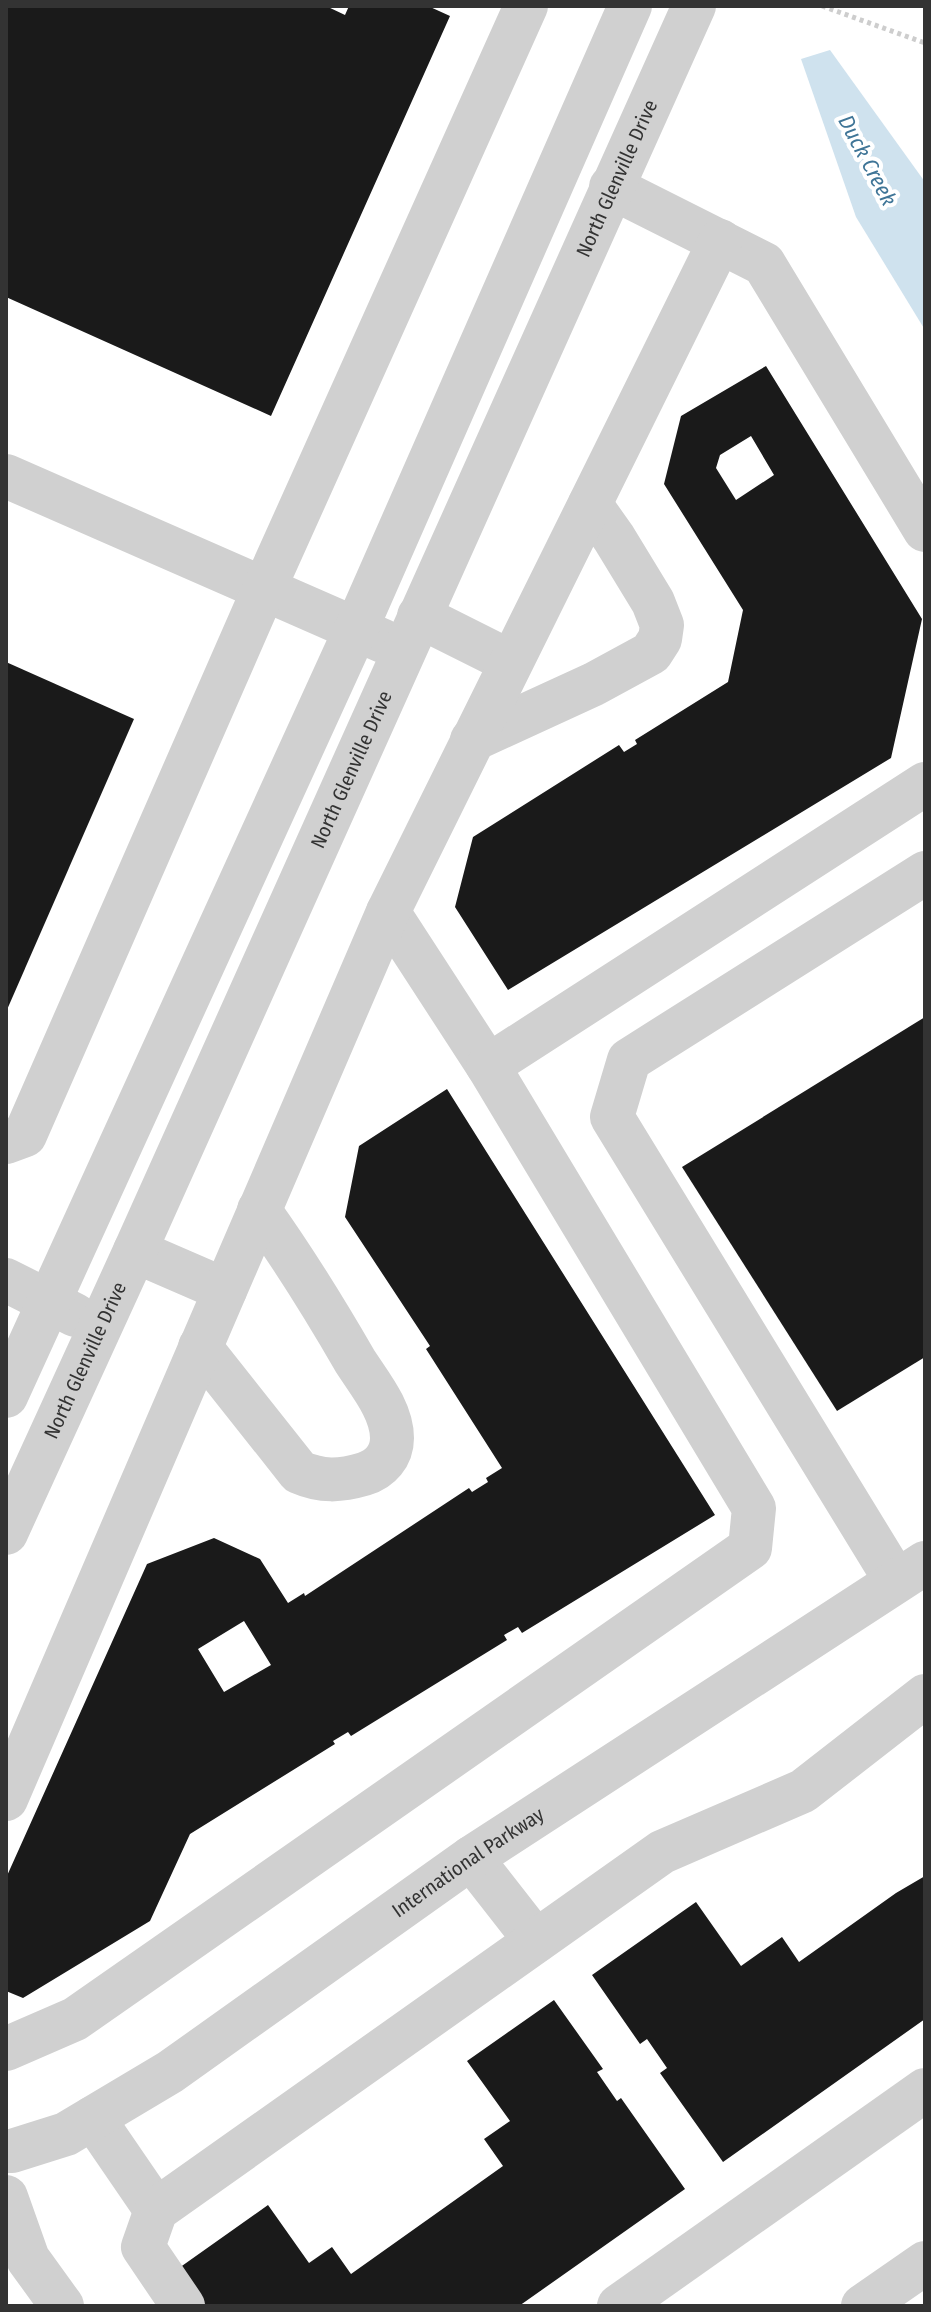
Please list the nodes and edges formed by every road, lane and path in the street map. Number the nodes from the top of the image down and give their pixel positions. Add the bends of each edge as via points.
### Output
1 (526, 6) edge
2 (630, 6) edge
3 (694, 6) edge
4 (822, 6) edge
5 (925, 43) edge
6 (611, 187) junction
7 (720, 241) junction
8 (6, 476) edge
9 (590, 504) junction
10 (925, 530) edge
11 (264, 589) junction
12 (356, 629) junction
13 (411, 633) junction
14 (511, 662) junction
15 (472, 740) junction
16 (925, 784) edge
17 (925, 873) edge
18 (388, 912) junction
19 (488, 1066) junction
20 (6, 1142) edge
21 (259, 1210) junction
22 (135, 1251) junction
23 (6, 1280) edge
24 (225, 1290) junction
25 (49, 1301) junction
26 (100, 1329) junction
27 (200, 1347) junction
28 (6, 1396) edge
29 (6, 1533) edge
30 (910, 1572) edge
31 (925, 1696) edge
32 (6, 1799) edge
33 (471, 1858) junction
34 (536, 1941) junction
35 (6, 2049) edge
36 (925, 2090) edge
37 (93, 2118) junction
38 (6, 2151) edge
39 (6, 2197) edge
40 (156, 2210) junction
41 (925, 2263) edge
42 (37, 2286) edge
43 (183, 2306) edge
44 (619, 2306) edge
45 (863, 2306) edge

1 - 11 street
2 - 12 street
3 - 6 street, North Glenville Drive
4 - 5 path
6 - 7 street
6 - 13 street, North Glenville Drive
7 - 9 street
7 - 10 street via 764,264
8 - 11 street
9 - 14 street
9 - 15 street via 653,602 662,625 660,639 651,653 594,684
11 - 12 street
11 - 20 street via 25,1135
12 - 13 street
12 - 25 street
13 - 14 street
13 - 22 street, North Glenville Drive
14 - 15 street
15 - 18 street
16 - 19 street
17 - 30 street via 629,1060 612,1117
18 - 19 street
18 - 21 street
19 - 35 street via 754,1508 750,1548 75,2019
21 - 24 street
21 - 27 street via 384,1407 392,1437 389,1455 374,1470 346,1479 318,1481 299,1472
22 - 24 street
22 - 26 street, North Glenville Drive
23 - 25 street
24 - 27 street
25 - 26 street
25 - 28 street
26 - 29 street, North Glenville Drive
27 - 32 street
30 - 33 street, International Parkway
31 - 34 street via 803,1791 662,1852
33 - 34 street
33 - 37 street, International Parkway via 170,2072
34 - 40 street
36 - 44 street
37 - 38 street, International Parkway via 66,2134
37 - 40 street
39 - 42 street
40 - 43 street via 143,2247
41 - 45 street

